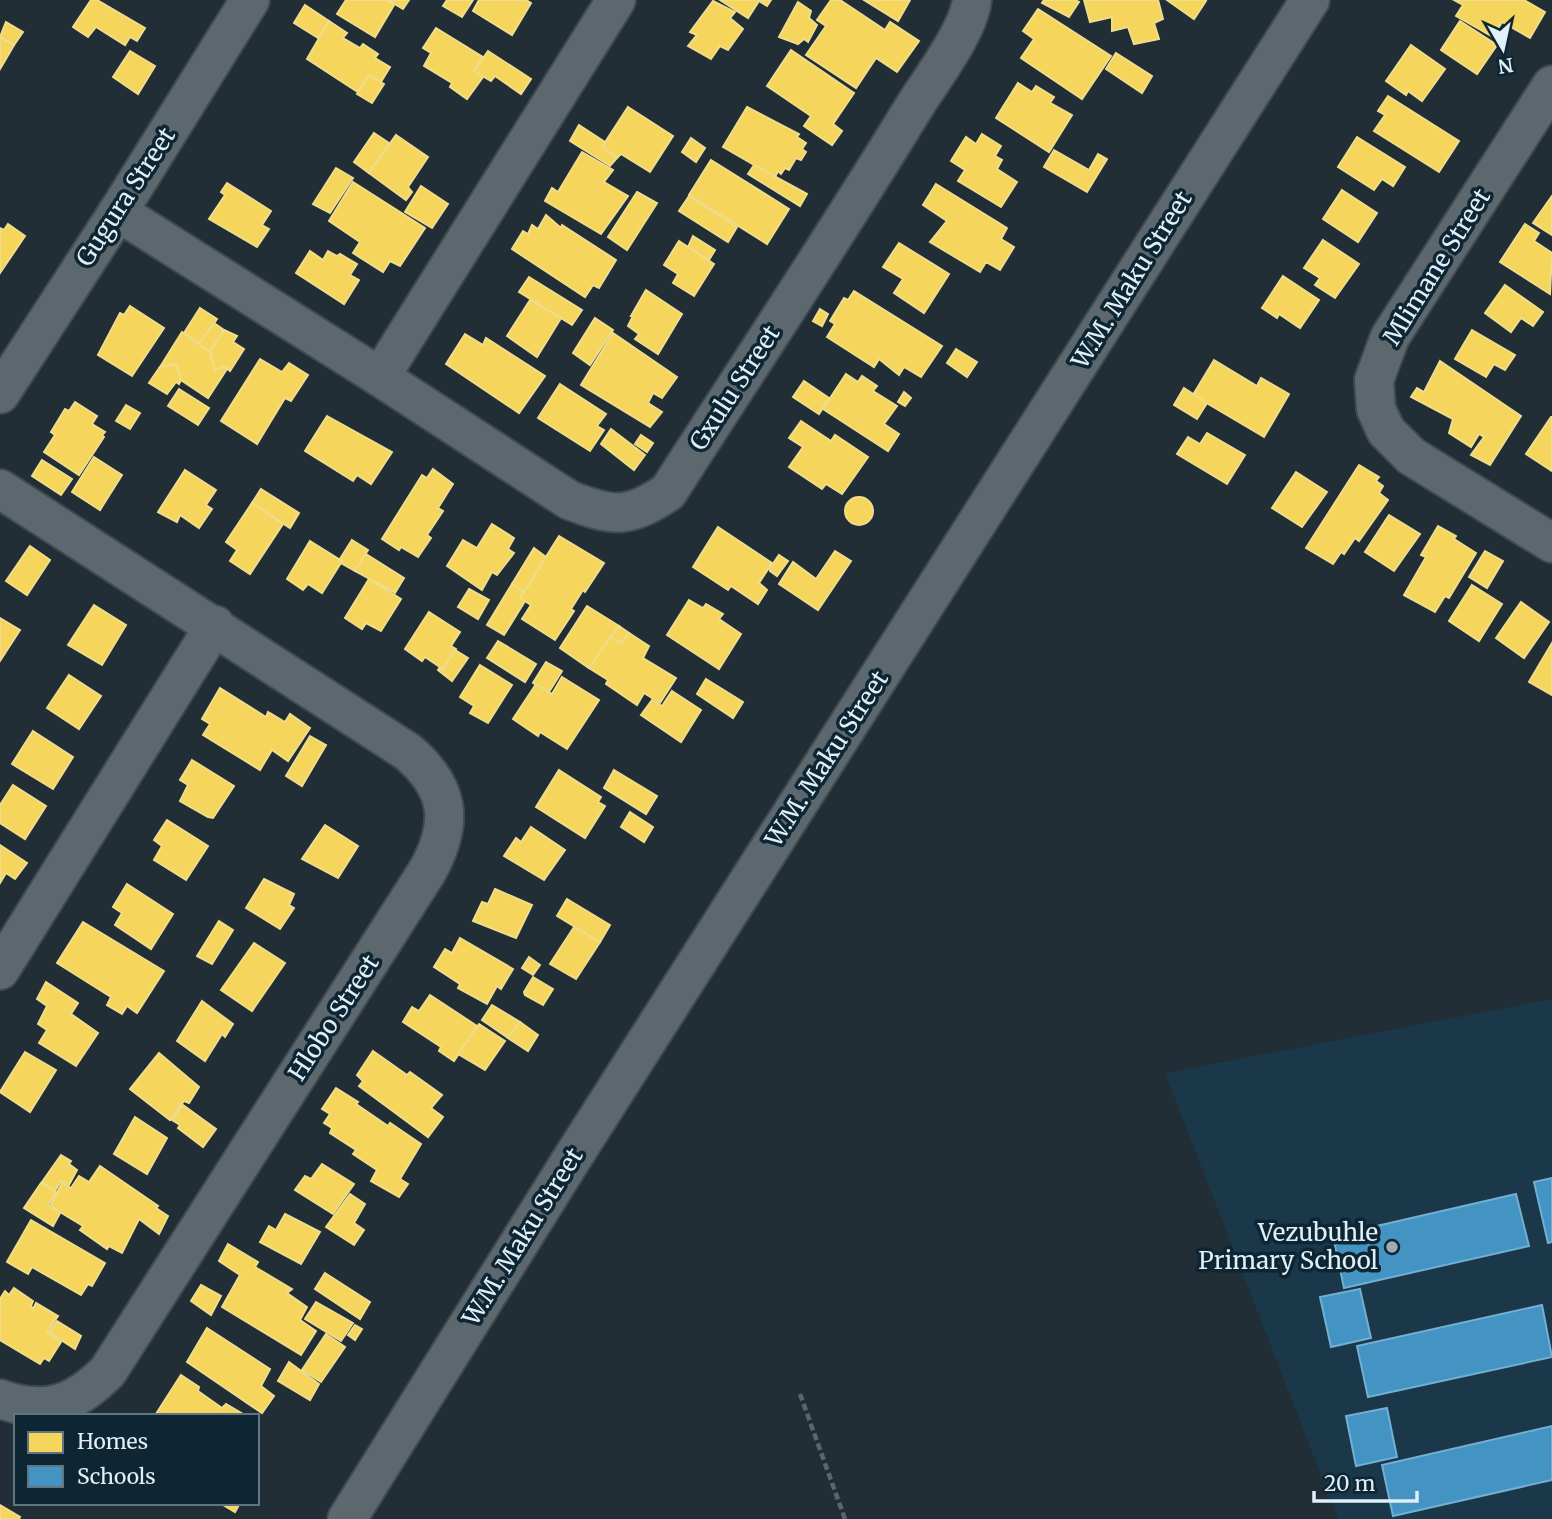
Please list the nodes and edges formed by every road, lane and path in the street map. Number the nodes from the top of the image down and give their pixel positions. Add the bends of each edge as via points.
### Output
1 (250, 0) edge
2 (616, 0) edge
3 (972, 0) edge
4 (1310, 0) edge
5 (1552, 85) edge
6 (118, 212) junction
7 (380, 377) junction
8 (0, 394) edge
9 (0, 489) edge
10 (1552, 543) edge
11 (215, 625) junction
12 (0, 970) edge
13 (800, 1394) dead end
14 (0, 1399) edge
15 (347, 1519) edge
16 (845, 1519) edge

1 - 6 street, Gugura Street
2 - 7 street
3 - 7 street, Gxulu Street via 971,12 893,141 668,492 645,508 623,514 569,500
4 - 15 street, W.M. Maku Street
5 - 10 street, Mlimane Street via 1390,337 1374,380 1376,409 1386,431 1411,456
6 - 7 street, Gxulu Street
6 - 8 street, Gugura Street
9 - 11 street, Hlobo Street
11 - 12 street
11 - 14 street, Hlobo Street via 418,760 439,787 445,828 428,870 108,1371 92,1389 69,1402 23,1407
13 - 16 path

